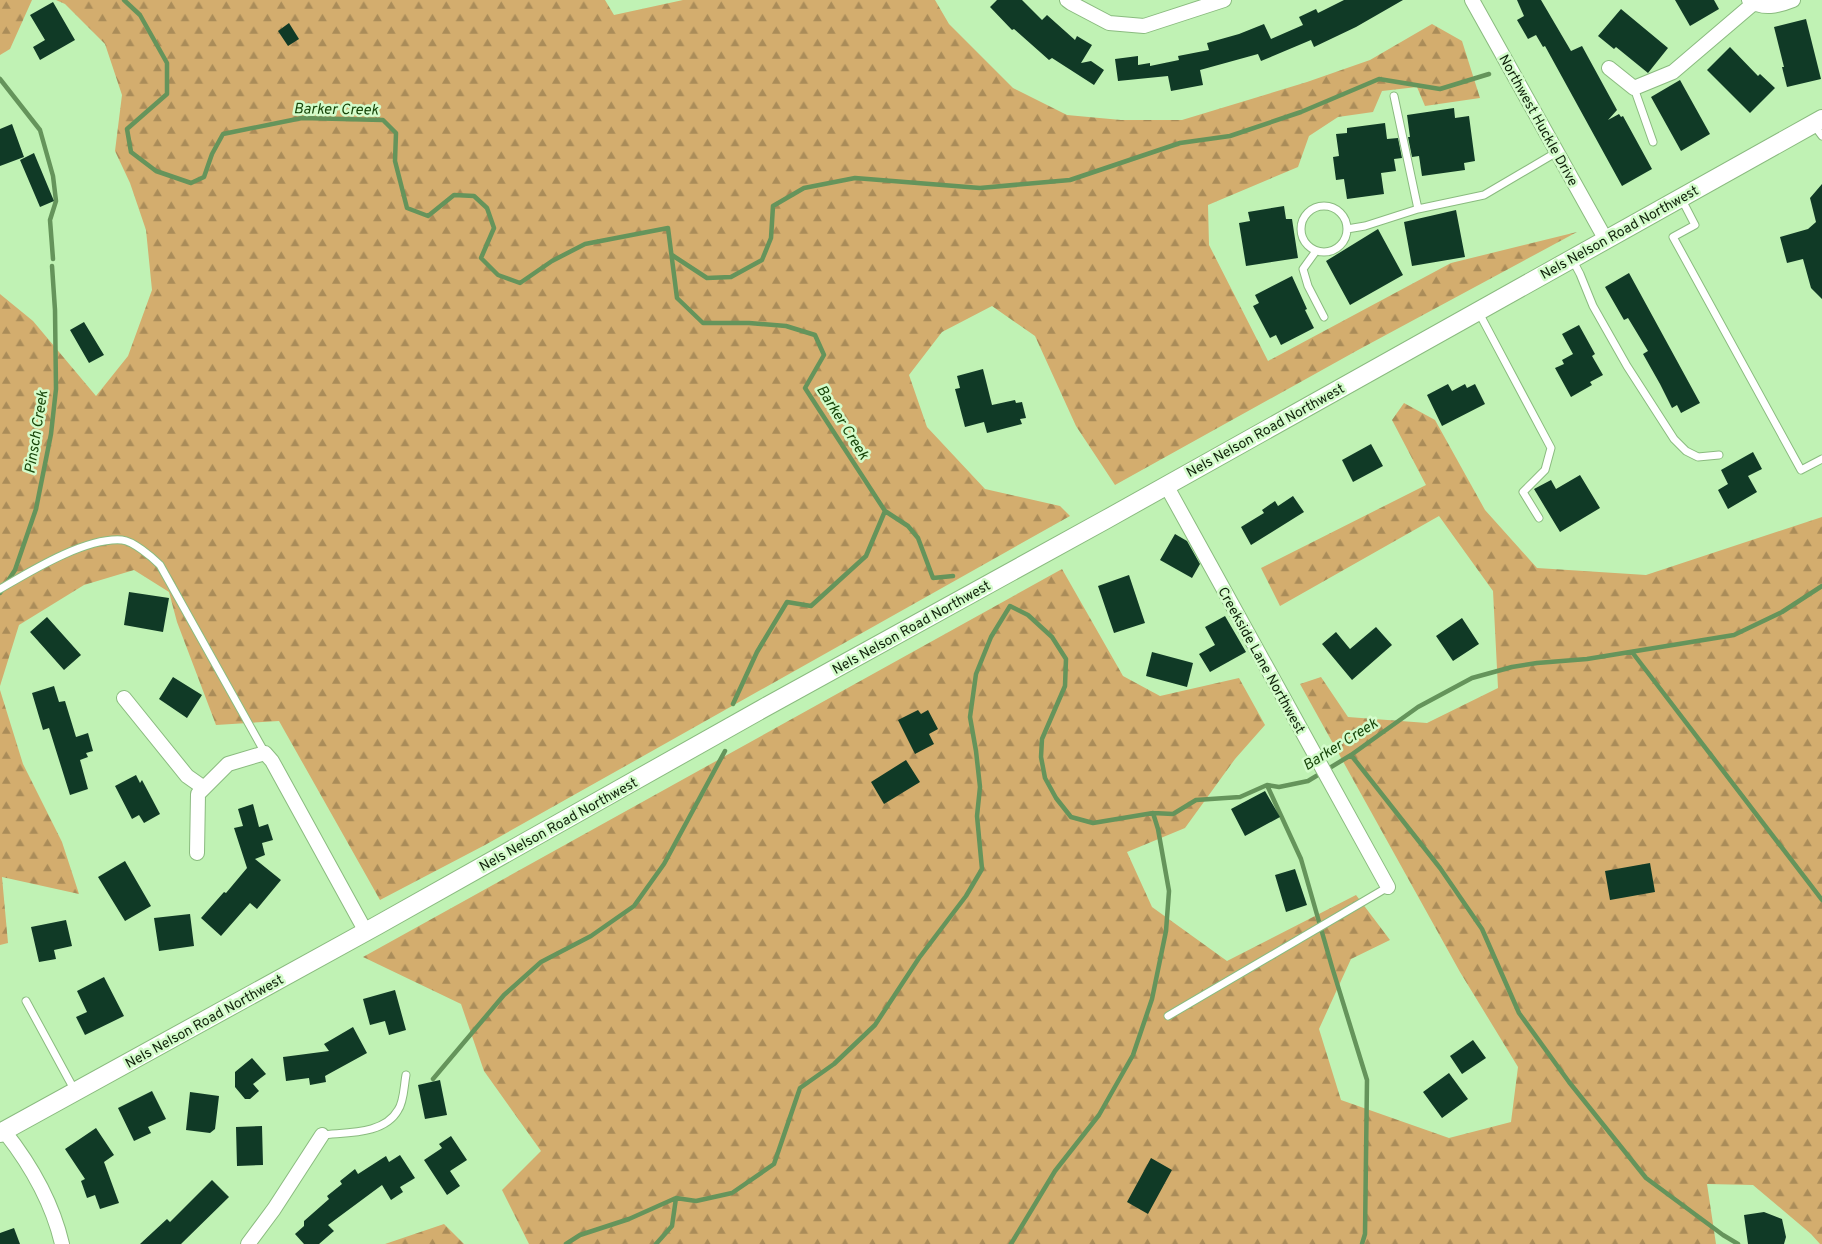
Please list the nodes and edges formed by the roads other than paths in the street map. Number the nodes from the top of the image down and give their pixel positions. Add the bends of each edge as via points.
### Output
1 (1067, 0) edge
2 (1224, 0) edge
3 (1472, 0) edge
4 (1793, 0) edge
5 (1752, 2) edge
6 (1609, 68) dead end
7 (1634, 88) junction
8 (1394, 96) dead end
9 (1819, 126) edge
10 (1653, 142) dead end
11 (1557, 152) junction
12 (1681, 198) junction
13 (1418, 209) junction
14 (1347, 230) junction
15 (1606, 240) junction
16 (1316, 250) junction
17 (1571, 259) junction
18 (1478, 311) junction
19 (1324, 317) dead end
20 (1719, 455) dead end
21 (1822, 459) edge
22 (1166, 485) junction
23 (1539, 518) dead end
24 (0, 589) edge
25 (124, 698) dead end
26 (265, 753) junction
27 (201, 791) junction
28 (197, 853) dead end
29 (1388, 887) joint
30 (366, 932) junction
31 (26, 1001) dead end
32 (1168, 1016) dead end
33 (406, 1075) dead end
34 (76, 1092) junction
35 (2, 1132) edge
36 (322, 1135) joint
37 (62, 1244) edge
38 (248, 1244) edge

1 - 2 street via 1109,23 1144,26
3 - 11 street, Northwest Huckle Drive
4 - 5 street via 1771,7
5 - 7 street via 1672,72
6 - 7 street
7 - 10 lane
8 - 13 lane
9 - 12 street, Nels Nelson Road Northwest
11 - 13 lane via 1484,195
11 - 15 street, Northwest Huckle Drive
12 - 15 street, Nels Nelson Road Northwest
12 - 21 lane via 1694,225 1673,238 1801,470
13 - 14 lane
14 - 16 lane via 1343,243 1337,248
14 - 16 lane via 1343,215 1337,210 1322,206 1308,212 1302,233 1304,241
15 - 17 street, Nels Nelson Road Northwest
16 - 19 lane via 1303,269
17 - 18 street, Nels Nelson Road Northwest
17 - 20 lane via 1593,306 1674,439 1698,457
18 - 22 street, Nels Nelson Road Northwest
18 - 23 lane via 1551,448 1545,470 1523,492
22 - 29 street, Creekside Lane Northwest
22 - 30 street, Nels Nelson Road Northwest
24 - 26 lane via 42,565 94,543 123,540 150,555 160,565
25 - 27 street
26 - 27 street via 228,764
26 - 30 street
27 - 28 street
29 - 32 lane
30 - 34 street, Nels Nelson Road Northwest
31 - 34 lane
33 - 36 lane via 399,1109 392,1118 375,1129
34 - 35 street, Nels Nelson Road Northwest
35 - 37 street via 24,1156 41,1184
36 - 38 street

